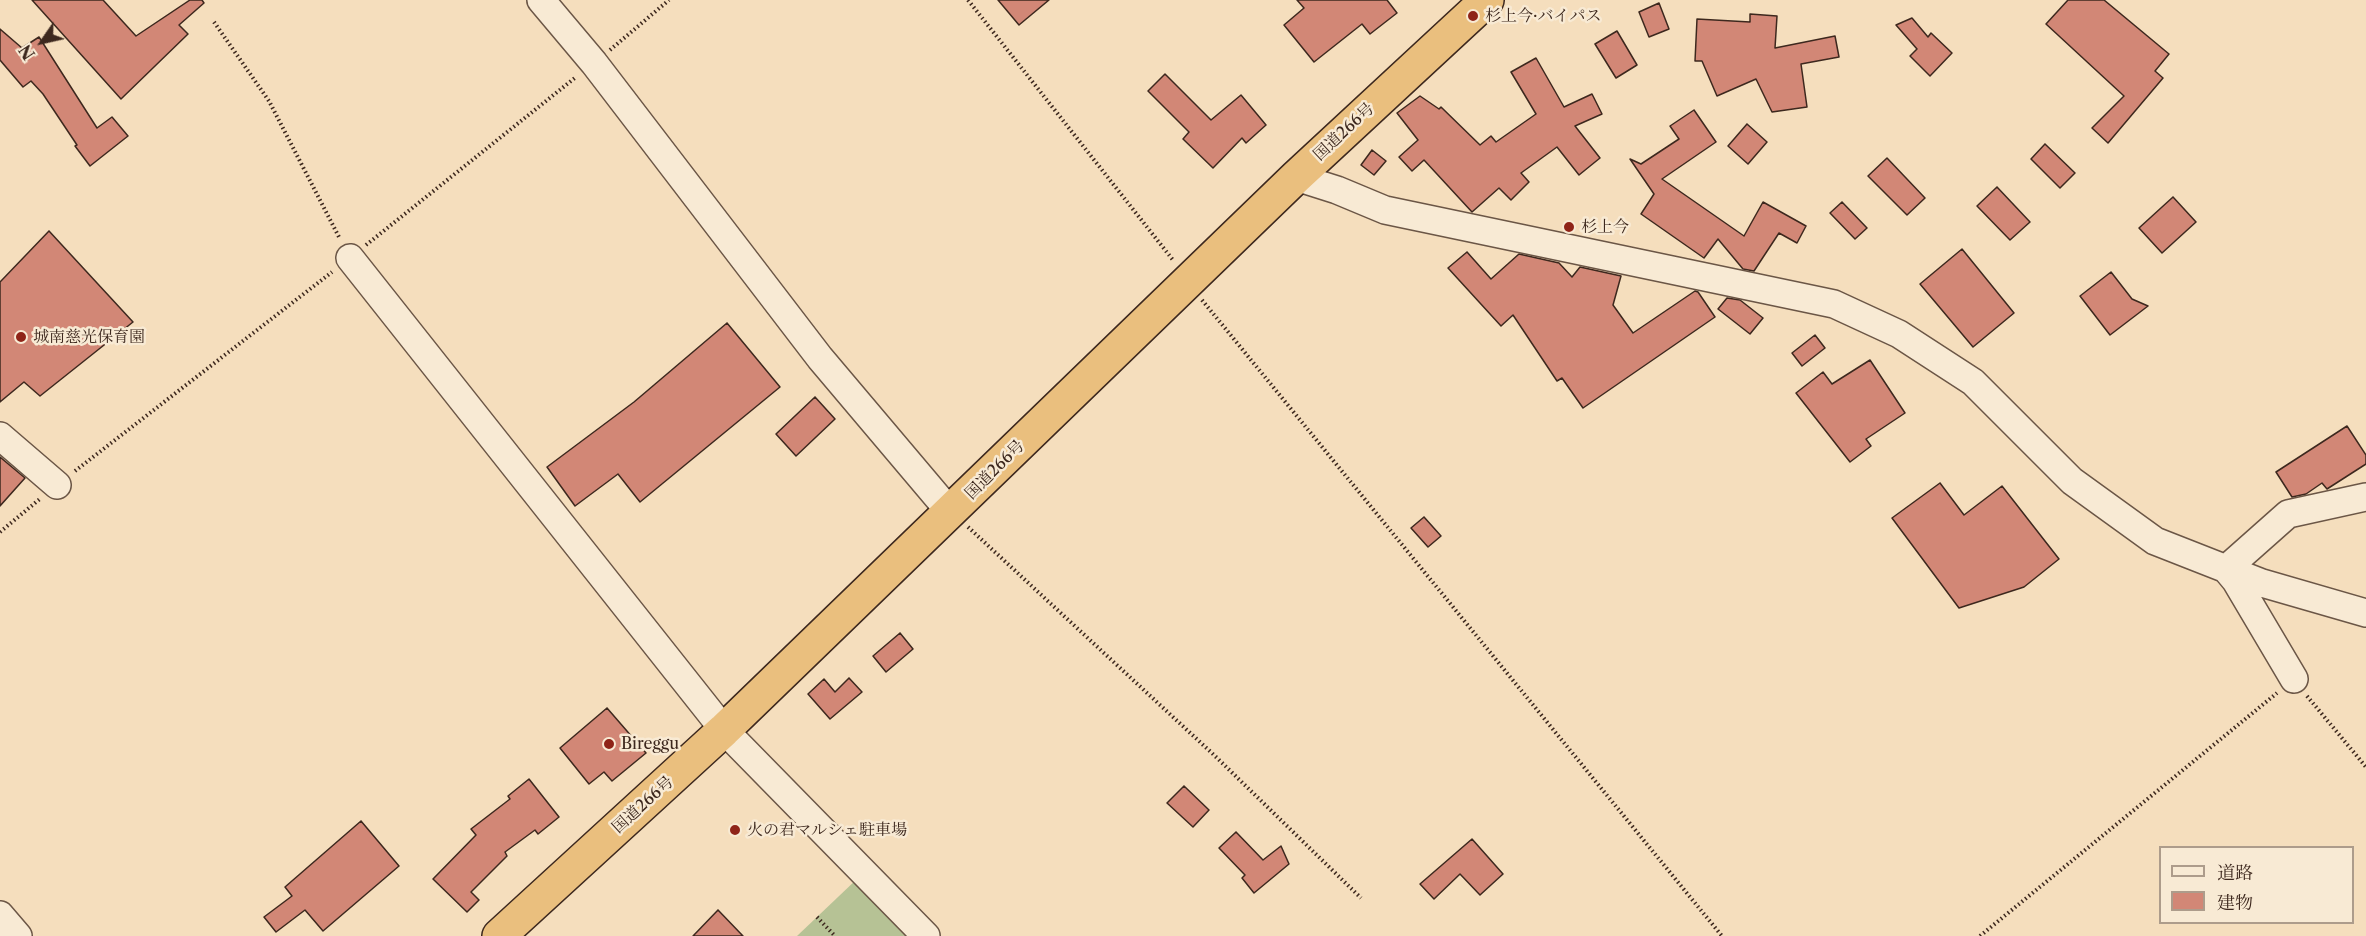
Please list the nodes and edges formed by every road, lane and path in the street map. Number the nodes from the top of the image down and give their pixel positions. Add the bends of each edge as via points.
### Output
1 (541, 0) edge
2 (669, 0) edge
3 (968, 0) edge
4 (1488, 1) edge
5 (214, 22) dead end
6 (594, 63) junction
7 (1296, 177) junction
8 (350, 258) junction
9 (1187, 280) junction
10 (0, 436) edge
11 (57, 485) junction
12 (2366, 497) edge
13 (951, 513) junction
14 (0, 532) edge
15 (2226, 569) junction
16 (2366, 613) edge
17 (2294, 679) junction
18 (724, 730) junction
19 (2366, 767) edge
20 (1361, 898) dead end
21 (0, 915) edge
22 (816, 917) dead end
23 (18, 936) edge
24 (499, 936) edge
25 (835, 936) edge
26 (926, 936) edge
27 (1722, 936) edge
28 (1980, 936) edge

1 - 6 street
2 - 6 path
3 - 9 path
4 - 7 highway, 国道266号
5 - 8 path via 269,101
6 - 8 path
6 - 13 street via 820,358
7 - 9 highway, 国道266号
7 - 15 street via 1337,189 1385,210 1834,304 1899,334 1973,382 2072,481 2155,541
8 - 11 path
8 - 18 street
9 - 13 highway, 国道266号
9 - 27 path
10 - 11 street
11 - 14 path
12 - 15 street via 2288,514
13 - 18 highway, 国道266号
13 - 20 path via 989,543
15 - 16 street
15 - 17 street
17 - 19 path
17 - 28 path
18 - 24 highway, 国道266号
18 - 26 street
21 - 23 street
22 - 25 path

